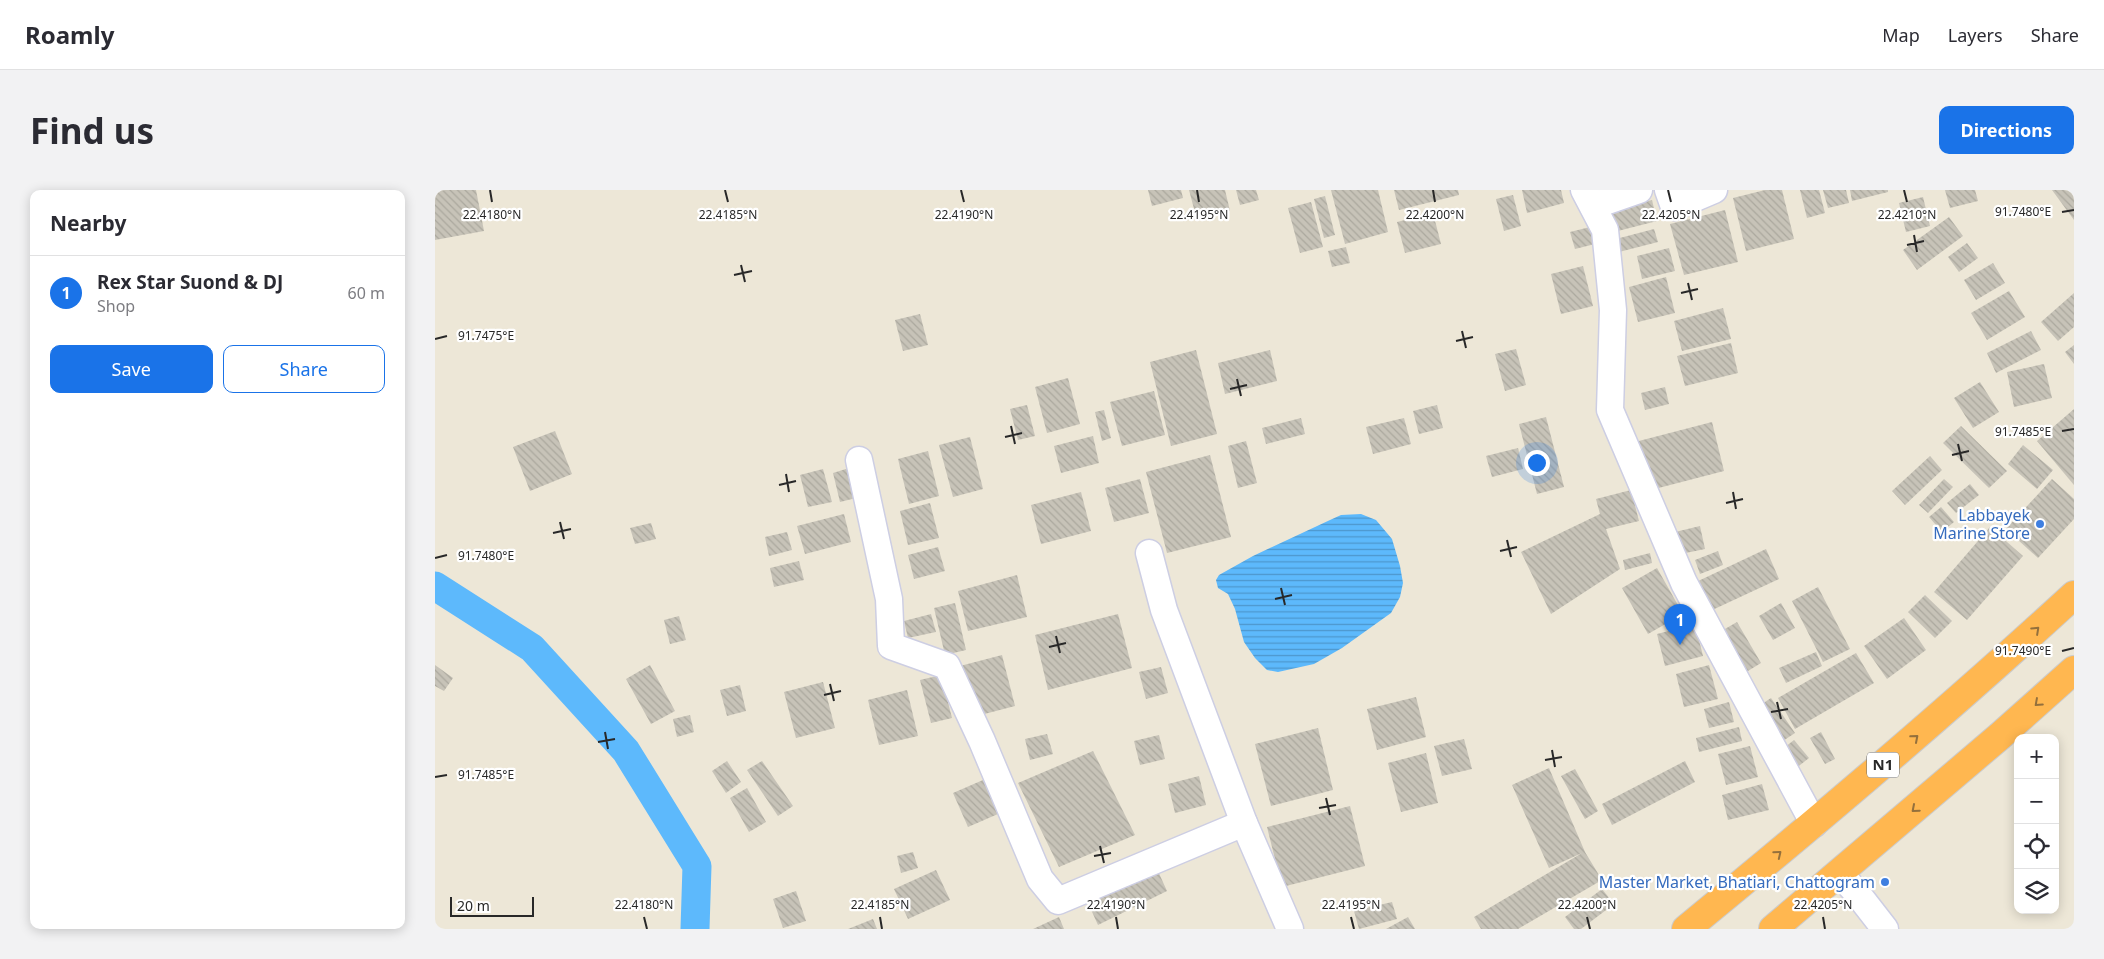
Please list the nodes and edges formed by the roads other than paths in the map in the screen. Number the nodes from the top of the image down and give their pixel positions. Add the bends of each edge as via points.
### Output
1 (1639, 190) edge
2 (1668, 190) edge
3 (1714, 190) edge
4 (1588, 198) edge
5 (859, 460) dead end
6 (1149, 553) dead end
7 (2074, 595) edge
8 (2074, 670) edge
9 (1244, 823) junction
10 (1814, 824) junction
11 (1840, 874) junction
12 (1290, 929) edge
13 (1685, 929) edge
14 (1773, 929) edge
15 (1885, 929) edge

1 - 4 street
2 - 3 street via 1674,207
4 - 10 street via 1605,230 1613,310 1610,410 1683,583
5 - 9 street via 889,600 891,646 947,666 983,741 1040,879 1059,901
6 - 9 street via 1164,610
10 -> 7 highway, N1 via 1978,684
8 -> 11 highway
9 - 12 street
13 -> 10 highway, N1
11 - 14 highway
11 - 15 street

